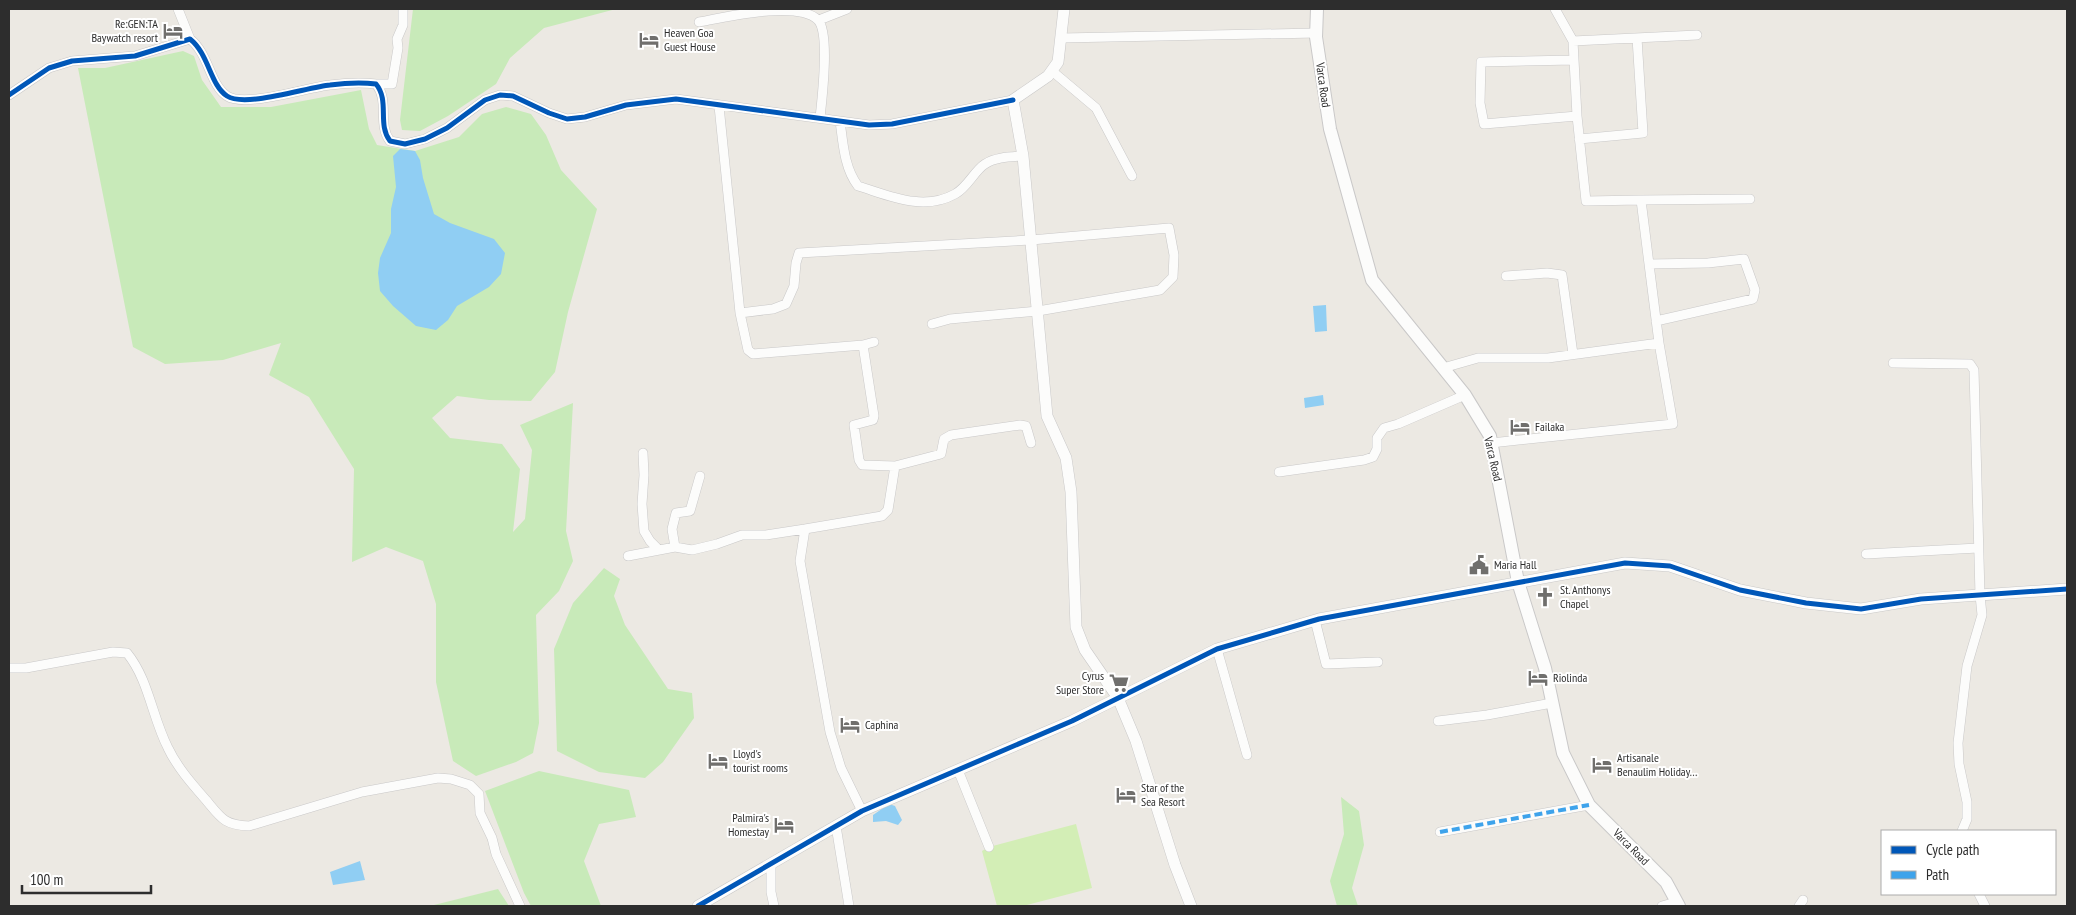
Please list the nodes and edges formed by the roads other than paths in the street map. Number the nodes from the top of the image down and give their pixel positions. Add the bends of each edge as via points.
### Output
1 (178, 9) edge
2 (403, 9) edge
3 (847, 9) edge
4 (1064, 9) edge
5 (1317, 9) edge
6 (1555, 9) edge
7 (819, 20) junction
8 (699, 22) dead end
9 (1316, 33) junction
10 (1697, 35) dead end
11 (1062, 38) junction
12 (1638, 38) junction
13 (190, 39) junction
14 (1573, 41) junction
15 (1574, 60) junction
16 (1052, 71) junction
17 (376, 84) junction
18 (9, 95) edge
19 (1013, 100) junction
20 (718, 106) junction
21 (1577, 116) junction
22 (820, 118) junction
23 (840, 121) junction
24 (1579, 139) junction
25 (1023, 156) junction
26 (1132, 176) dead end
27 (1750, 199) dead end
28 (1641, 200) junction
29 (1031, 240) junction
30 (1649, 264) junction
31 (1506, 276) dead end
32 (1038, 310) junction
33 (740, 314) junction
34 (1656, 321) junction
35 (932, 324) dead end
36 (874, 342) dead end
37 (1659, 343) junction
38 (863, 345) junction
39 (1573, 354) junction
40 (1894, 363) dead end
41 (1443, 368) junction
42 (1465, 395) junction
43 (1031, 443) dead end
44 (1491, 443) junction
45 (643, 453) dead end
46 (895, 466) junction
47 (1279, 472) dead end
48 (700, 476) dead end
49 (805, 529) junction
50 (676, 547) junction
51 (1978, 548) junction
52 (659, 550) junction
53 (1866, 554) dead end
54 (628, 556) dead end
55 (1518, 582) junction
56 (2067, 589) edge
57 (1980, 595) junction
58 (1315, 620) junction
59 (1217, 649) junction
60 (1378, 662) dead end
61 (9, 668) edge
62 (1118, 698) junction
63 (1552, 703) junction
64 (1438, 721) dead end
65 (1247, 755) dead end
66 (958, 770) junction
67 (1589, 805) junction
68 (862, 811) junction
69 (836, 826) junction
70 (1962, 830) edge
71 (1440, 832) dead end
72 (989, 847) dead end
73 (771, 864) junction
74 (1979, 895) edge
75 (1677, 904) edge
76 (520, 906) edge
77 (698, 906) edge
78 (774, 906) edge
79 (849, 906) edge
80 (1191, 906) edge
81 (1662, 906) edge
82 (1986, 906) edge

1 - 13 street
2 - 17 street via 392,84
3 - 7 street
4 - 11 street
5 - 9 main road, Varca Road
6 - 14 street
7 - 8 street via 808,12 790,9
7 - 22 street via 824,54
9 - 11 street
9 - 41 main road, Varca Road via 1330,129 1372,280
10 - 12 street
11 - 16 street via 1058,62
12 - 14 street
12 - 24 street via 1643,133
13 - 17 street via 198,45 219,88 228,97 246,100 330,85
13 - 18 street via 135,56 72,61 49,68
14 - 15 street
15 - 21 street
15 - 21 street via 1481,62 1480,103 1484,124
16 - 19 street
16 - 26 street via 1096,108
17 - 20 street via 384,99 385,134 390,141 405,144 447,128 485,100 500,95 512,96 567,119 626,105 676,99
19 - 23 street via 892,124
19 - 25 street
20 - 22 street
20 - 33 street
21 - 24 street
22 - 23 street
23 - 25 street via 852,179 858,186 911,203 955,194 984,165 1002,158
24 - 28 street via 1586,201
25 - 29 street
27 - 28 street
28 - 30 street
29 - 32 street
29 - 32 street via 1170,228 1174,255 1173,277 1160,290
29 - 33 street via 799,254 794,286 786,304
30 - 34 street
30 - 34 street via 1744,259 1755,290 1753,298
31 - 39 street via 1547,272 1562,275
32 - 35 street via 950,319
32 - 62 street via 1047,416 1066,458 1070,484 1076,627 1085,650
33 - 38 street via 748,350 753,354
34 - 37 street
36 - 38 street
37 - 39 street
37 - 44 street via 1674,424
38 - 46 street via 874,416 873,420 854,425 858,460 862,464
39 - 41 street via 1548,358 1478,358
40 - 51 street via 1970,364 1974,370
41 - 42 main road, Varca Road
42 - 44 main road, Varca Road
42 - 47 street via 1384,428 1377,438 1373,457
43 - 46 street via 1026,426 1020,425 951,435 944,439 941,454
44 - 55 main road, Varca Road
45 - 52 street via 644,531
46 - 49 street via 888,510 882,516
48 - 50 street via 690,511 676,513 672,528
49 - 50 street via 742,535 692,550
49 - 68 street via 800,561 830,732 840,768
50 - 52 street
51 - 53 street
51 - 57 street
52 - 54 street
55 - 57 street via 1625,563 1670,566 1740,590 1806,603 1861,609 1921,599
55 - 58 street
55 - 63 main road, Varca Road via 1545,668
56 - 57 street
57 - 70 street via 1982,615 1967,666 1958,743 1967,802 1967,819
58 - 59 street
58 - 60 street via 1326,664
59 - 62 street
59 - 65 street
61 - 76 street via 26,668 113,652 127,654 143,679 168,749 202,796 224,821 233,826 249,826 362,792 438,778 470,785 479,794 480,812
62 - 66 street
62 - 80 street
63 - 64 street
63 - 67 main road, Varca Road via 1563,753
66 - 68 street
66 - 72 street
67 - 71 street
67 - 75 main road, Varca Road via 1666,882
68 - 69 street
69 - 73 street
69 - 79 street
73 - 77 street
73 - 78 street
74 - 82 street
75 - 81 street

